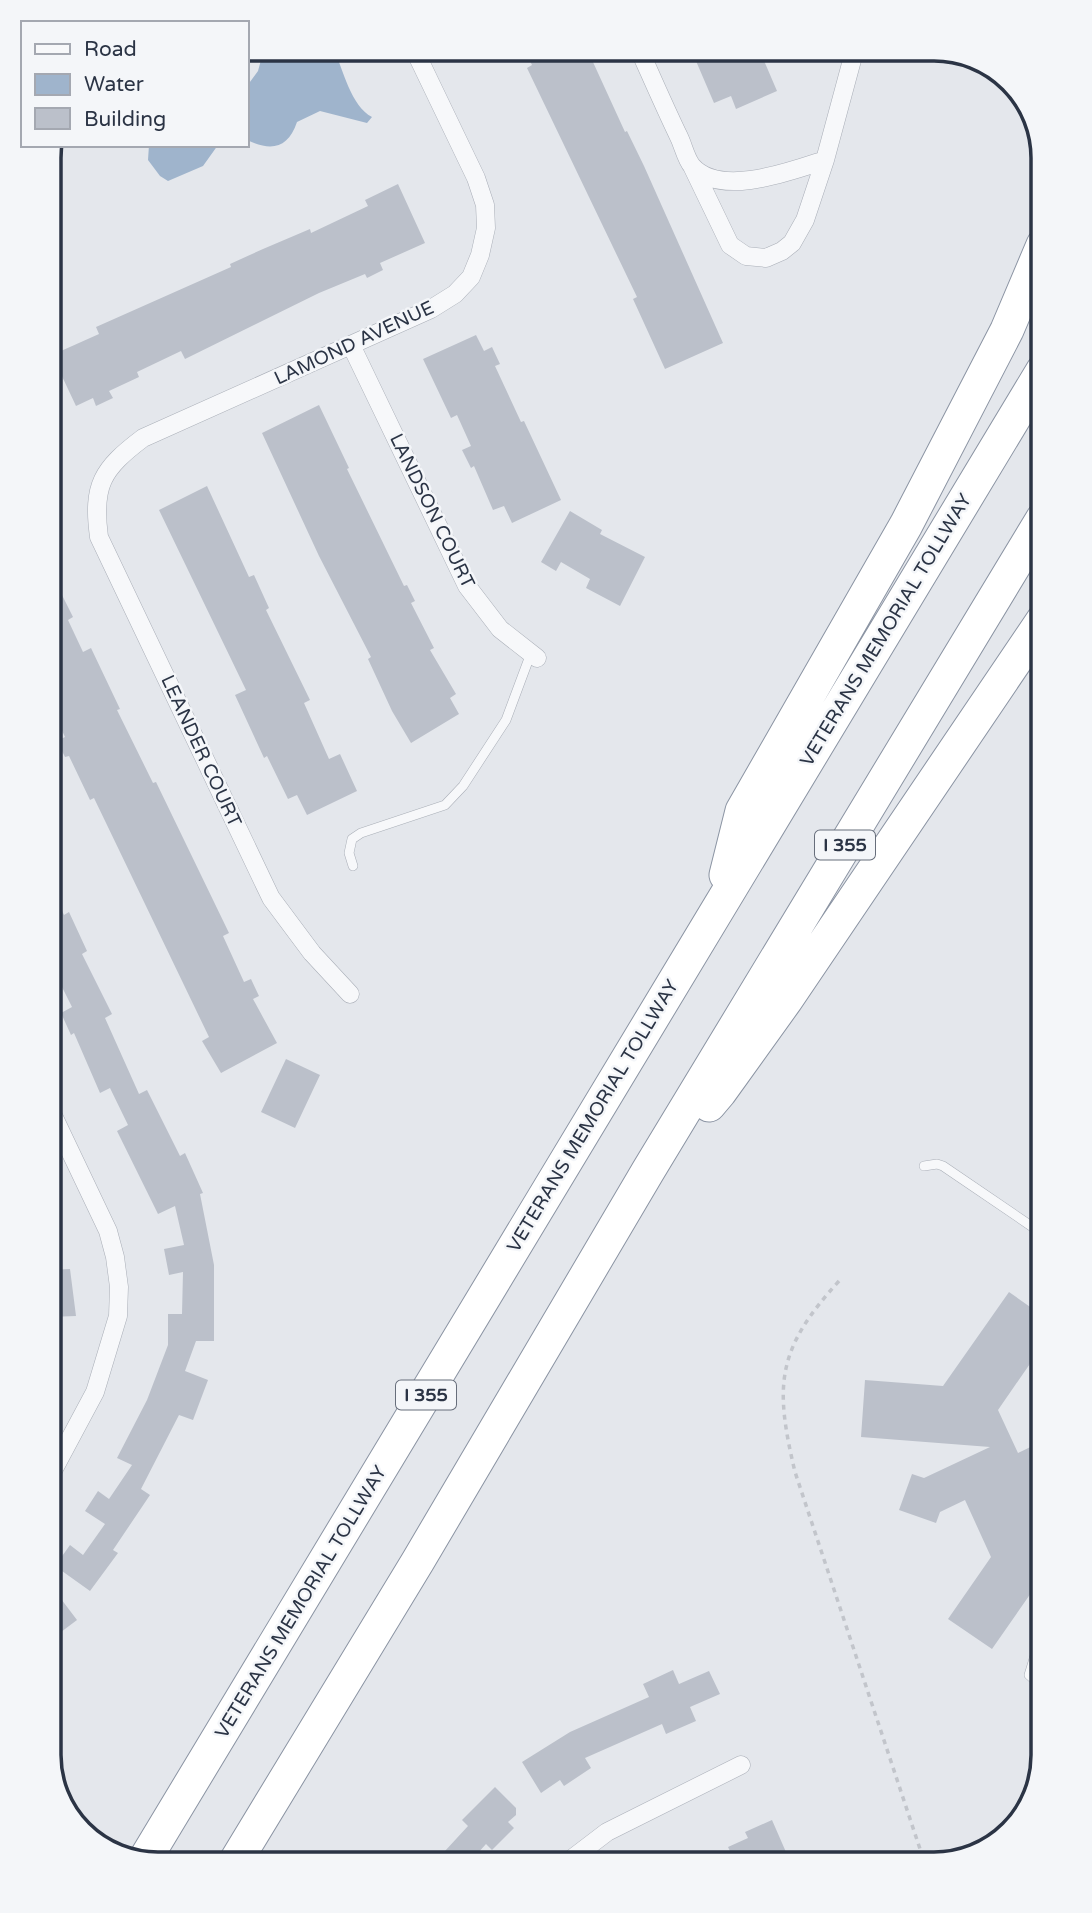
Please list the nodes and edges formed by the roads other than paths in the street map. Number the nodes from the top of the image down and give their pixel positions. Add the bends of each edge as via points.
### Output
1 (420, 61) edge
2 (644, 61) edge
3 (852, 61) edge
4 (825, 160) junction
5 (692, 166) junction
6 (1031, 273) edge
7 (351, 345) junction
8 (1031, 390) edge
9 (99, 486) joint
10 (1031, 539) edge
11 (1031, 638) edge
12 (534, 656) joint
13 (352, 866) dead end
14 (719, 904) junction
15 (350, 995) dead end
16 (61, 1132) edge
17 (924, 1166) dead end
18 (648, 1171) junction
19 (1031, 1226) edge
20 (61, 1456) edge
21 (740, 1765) dead end
22 (150, 1852) edge
23 (241, 1852) edge
24 (579, 1852) edge

1 - 7 street, LAMOND AVENUE via 476,178 485,205 486,228 471,277 455,294
2 - 5 street
3 - 4 street
4 - 5 street via 783,174 727,181 711,178
4 - 5 street via 805,220 792,243 766,258 746,256 730,245
6 - 14 highway via 948,445 742,811
7 - 9 street, LAMOND AVENUE via 143,438 108,469
7 - 12 street, LANDSON COURT via 467,586 500,629
8 - 14 highway, VETERANS MEMORIAL TOLLWAY / I 355
9 - 15 street, LEANDER COURT via 99,537 271,898
10 - 18 highway, I 355
11 - 18 highway via 728,1082
12 - 13 lane via 506,720 463,786 445,805 352,839
14 - 22 highway, VETERANS MEMORIAL TOLLWAY / I 355
16 - 20 street via 108,1231 119,1287 118,1316 95,1392
17 - 19 lane via 943,1166
18 - 23 highway, I 355
21 - 24 street via 607,1832

